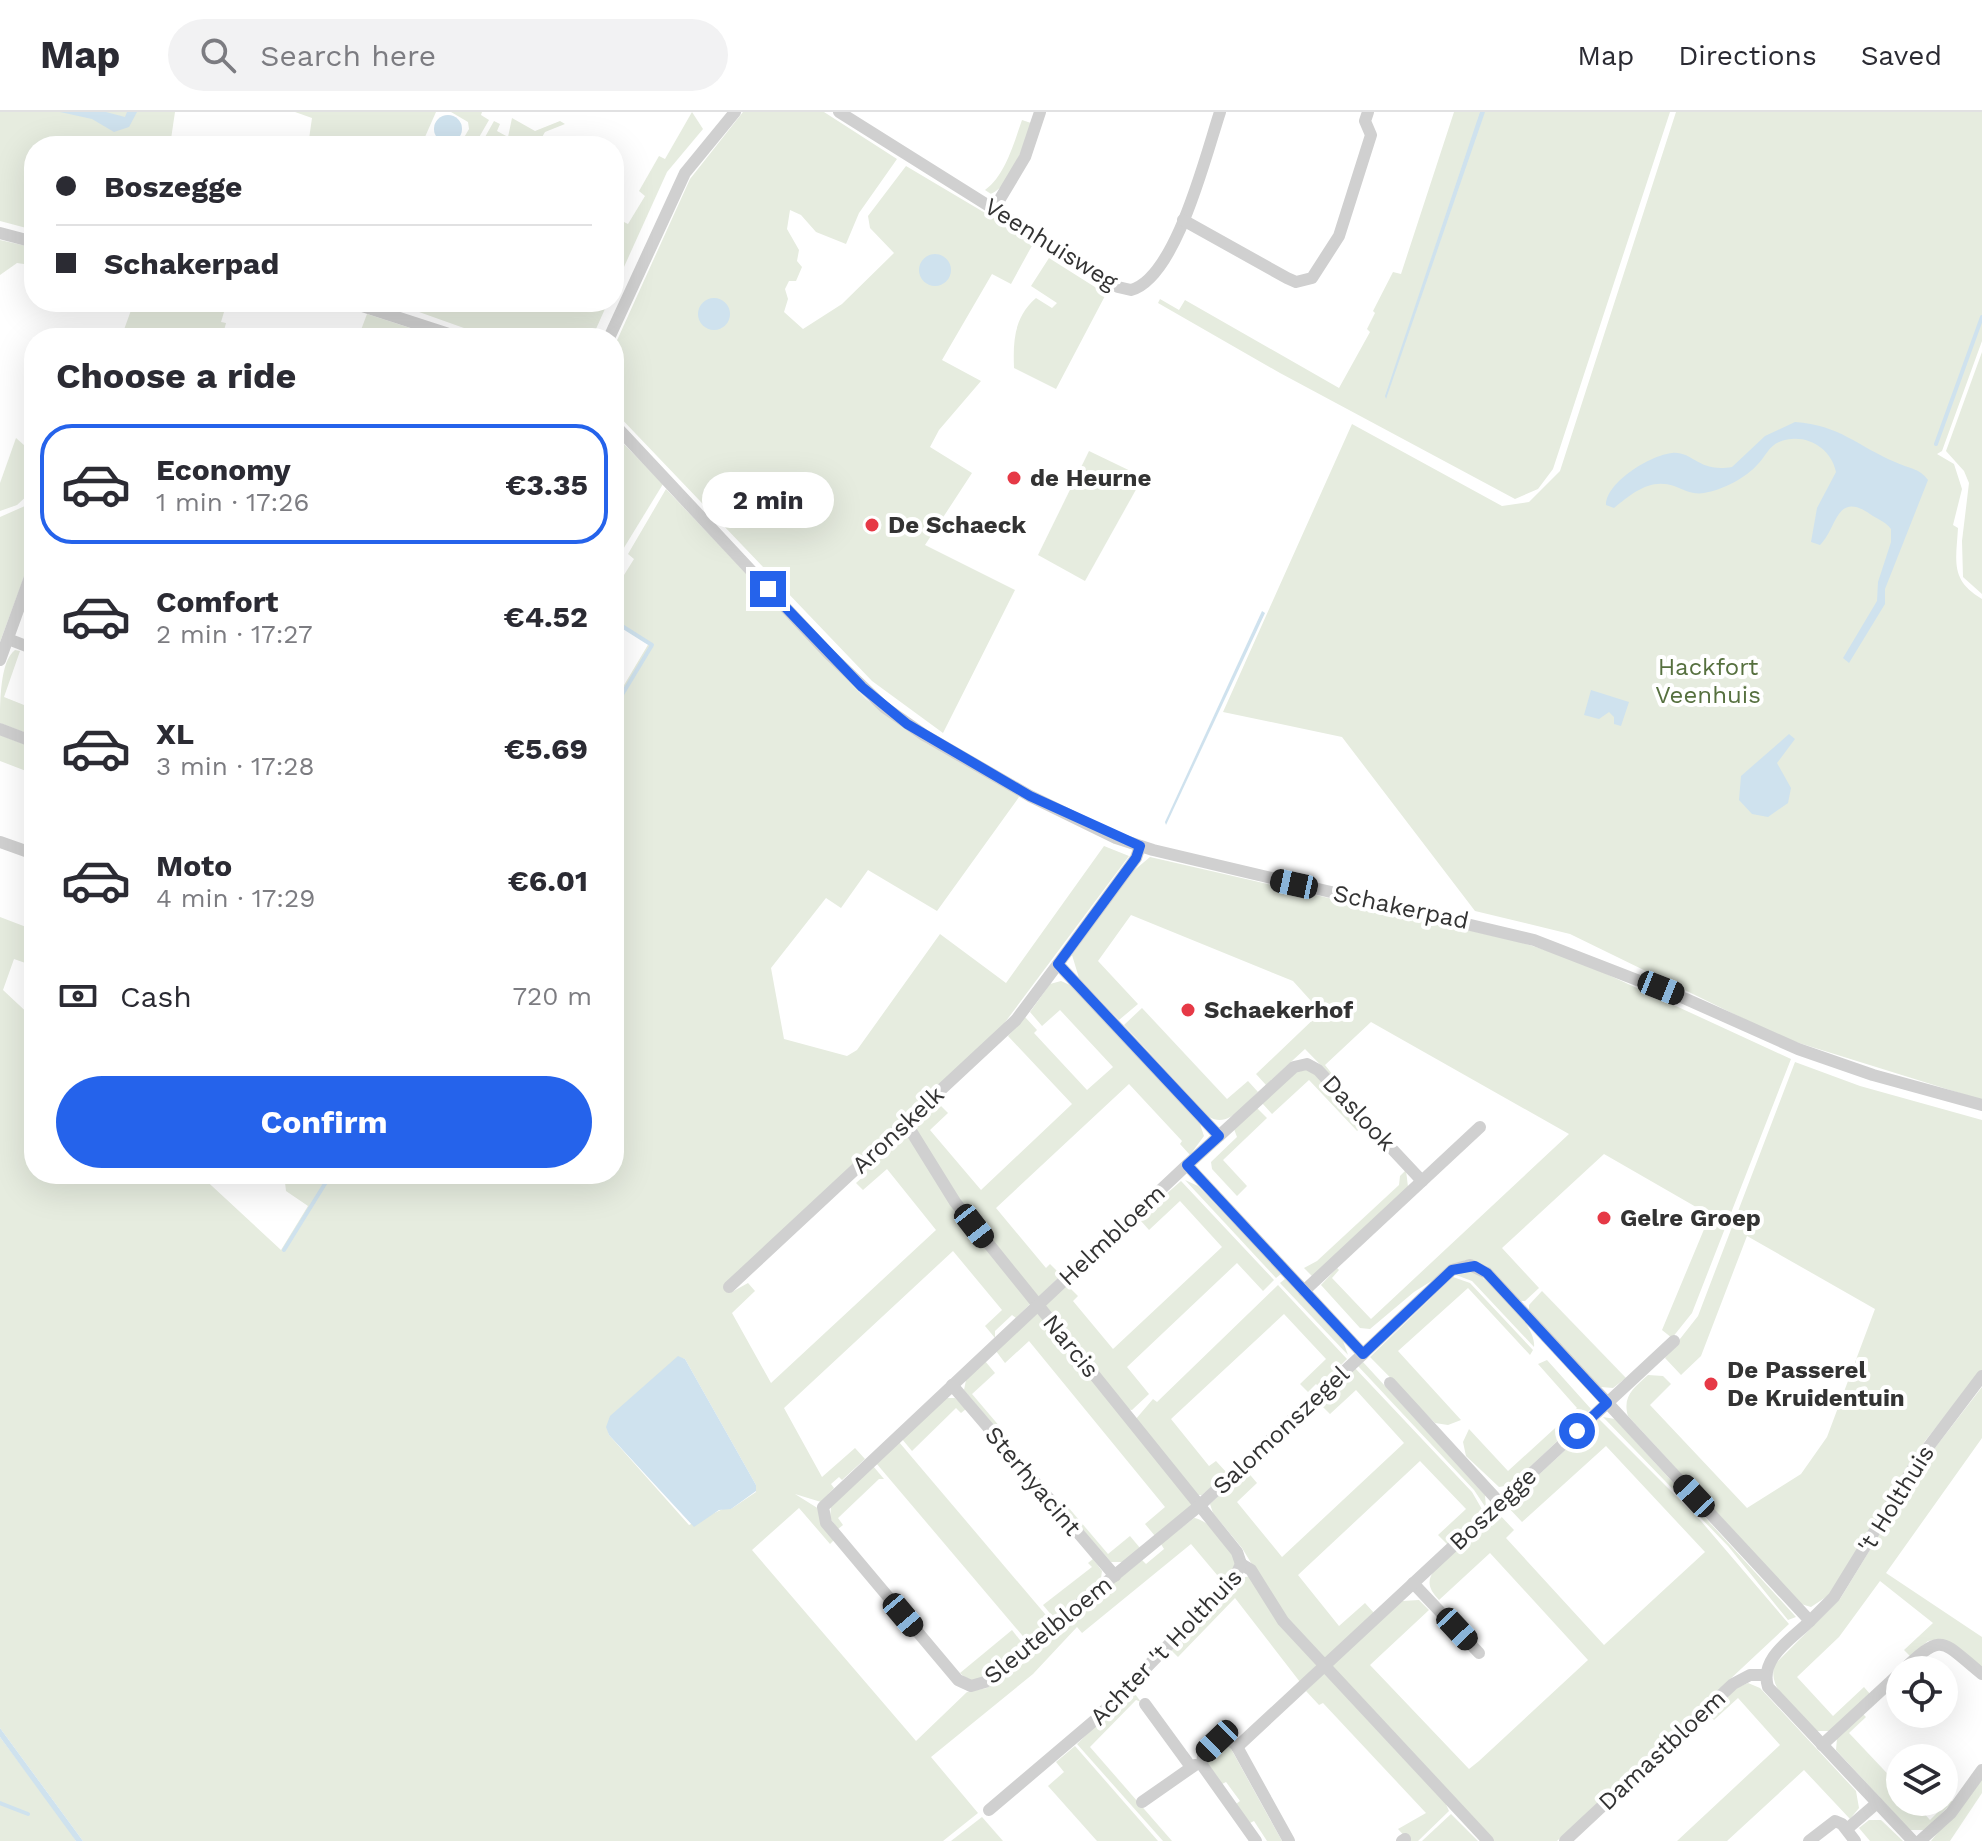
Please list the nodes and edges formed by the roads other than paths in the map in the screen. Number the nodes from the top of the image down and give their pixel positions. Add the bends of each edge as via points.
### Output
1 (735, 112) edge
2 (839, 112) edge
3 (1040, 112) edge
4 (1220, 112) edge
5 (1368, 112) edge
6 (994, 209) junction
7 (1183, 220) junction
8 (0, 233) edge
9 (24, 239) edge
10 (624, 305) edge
11 (381, 312) edge
12 (430, 328) edge
13 (624, 435) edge
14 (24, 594) edge
15 (8, 639) junction
16 (24, 645) edge
17 (0, 660) edge
18 (0, 729) edge
19 (24, 738) edge
20 (0, 842) edge
21 (1140, 846) junction
22 (24, 850) edge
23 (1058, 964) junction
24 (1982, 1105) edge
25 (906, 1123) junction
26 (1480, 1127) dead end
27 (1219, 1136) junction
28 (1187, 1165) junction
29 (1422, 1181) junction
30 (729, 1287) dead end
31 (1304, 1291) junction
32 (1037, 1305) junction
33 (1674, 1341) dead end
34 (1363, 1354) junction
35 (1982, 1376) edge
36 (1390, 1383) dead end
37 (952, 1385) junction
38 (1607, 1403) junction
39 (1500, 1503) junction
40 (1199, 1506) junction
41 (1241, 1564) junction
42 (1115, 1576) junction
43 (1413, 1583) junction
44 (1810, 1621) junction
45 (1479, 1653) dead end
46 (1918, 1656) edge
47 (1324, 1666) junction
48 (1982, 1674) edge
49 (1766, 1675) junction
50 (1886, 1685) edge
51 (1145, 1704) dead end
52 (1822, 1745) junction
53 (1237, 1747) junction
54 (1196, 1765) junction
55 (1982, 1770) edge
56 (1142, 1802) dead end
57 (1877, 1803) junction
58 (989, 1810) dead end
59 (1847, 1829) junction
60 (1256, 1841) edge
61 (1289, 1841) edge
62 (1488, 1841) edge
63 (1565, 1841) edge
64 (1809, 1841) edge
65 (1855, 1841) edge
66 (1913, 1841) edge
67 (1920, 1841) edge

1 - 10 street via 678,185
2 - 6 street, Veenhuisweg
3 - 6 street via 1025,157
4 - 7 street, Veenhuisweg
5 - 7 street via 1365,121 1371,135 1339,236 1312,278 1287,278
6 - 7 street, Veenhuisweg via 1118,287 1131,290 1150,281
8 - 9 street
11 - 12 street
13 - 21 street, Schakerpad via 884,707 1030,796
14 - 15 street
15 - 16 street
15 - 17 street
18 - 19 street
20 - 22 street
21 - 23 street, Aronskelk
21 - 24 street, Schakerpad via 1534,940 1798,1049
23 - 25 street, Aronskelk via 1016,1020
23 - 27 street
25 - 30 street, Aronskelk
25 - 32 street, Narcis via 955,1202
26 - 29 street
27 - 28 street, Helmbloem
27 - 29 street, Daslook via 1294,1067 1311,1065
28 - 31 street
28 - 32 street, Helmbloem
29 - 31 street
31 - 34 street
32 - 37 street, Sleutelbloem
32 - 40 street, Narcis
33 - 38 street, Boszegge
34 - 38 street, Salomonszegel via 1452,1270 1475,1266
34 - 40 street, Salomonszegel
35 - 44 street, 't Holthuis via 1917,1462 1834,1597
36 - 39 street
37 - 42 street, Sterhyacint
37 - 42 street, Sleutelbloem via 830,1499 823,1516 958,1680 971,1686 985,1682
38 - 39 street, Boszegge
38 - 44 street
39 - 43 street, Boszegge
40 - 41 street, Narcis via 1240,1555
40 - 42 street, Sleutelbloem
41 - 47 street, Achter 't Holthuis
41 - 58 street, Achter 't Holthuis via 1235,1577 1113,1704
43 - 45 street
43 - 47 street, Boszegge
44 - 49 street, 't Holthuis via 1772,1659
46 - 48 street via 1938,1643
47 - 53 street, Boszegge
47 - 62 street, Achter 't Holthuis
49 - 52 street via 1770,1690
49 - 63 street, Damastbloem via 1750,1675 1733,1684
50 - 52 street
51 - 54 street
52 - 57 street
53 - 54 street via 1228,1739 1217,1741
53 - 61 street
54 - 56 street
54 - 60 street
55 - 67 street via 1951,1813
57 - 59 street
57 - 66 street
59 - 64 street via 1831,1822
59 - 65 street

